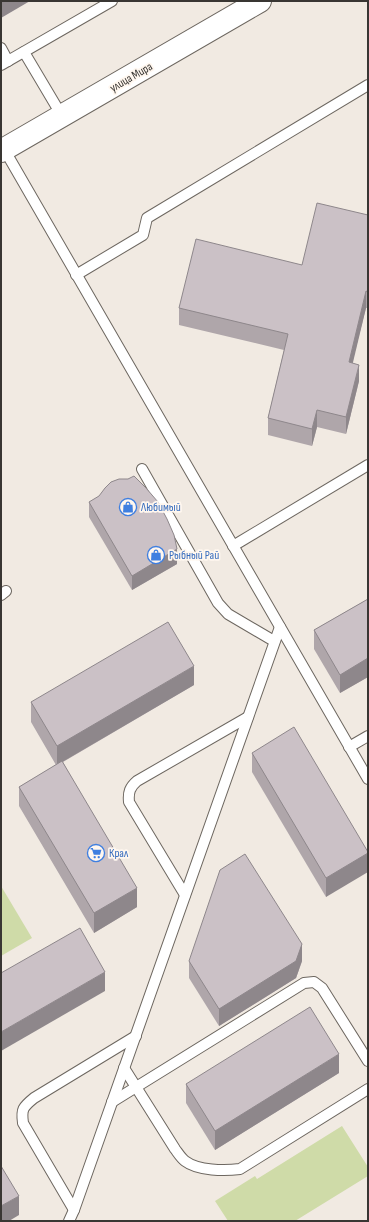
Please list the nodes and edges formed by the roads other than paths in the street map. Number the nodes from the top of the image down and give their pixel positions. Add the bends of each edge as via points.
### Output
1 (112, 1) edge
2 (260, 1) edge
3 (1, 48) edge
4 (24, 52) junction
5 (5, 63) edge
6 (368, 85) edge
7 (62, 116) junction
8 (2, 150) edge
9 (76, 275) junction
10 (368, 465) edge
11 (142, 469) dead end
12 (233, 546) junction
13 (280, 627) junction
14 (274, 641) junction
15 (248, 717) junction
16 (368, 736) edge
17 (349, 747) junction
18 (368, 779) edge
19 (185, 895) junction
20 (136, 1036) junction
21 (368, 1061) edge
22 (124, 1068) junction
23 (136, 1087) junction
24 (368, 1089) edge
25 (112, 1102) junction
26 (74, 1210) junction
27 (68, 1221) edge

1 - 4 lane
2 - 7 street, улица Мира
3 - 5 lane
4 - 5 lane
4 - 7 lane
6 - 9 lane via 147,218 143,235
7 - 8 street, улица Мира
8 - 9 lane
9 - 12 lane
10 - 12 lane
11 - 14 lane via 218,603 228,614
12 - 13 lane
13 - 14 lane
13 - 17 lane
14 - 15 lane
15 - 19 lane
15 - 19 lane via 137,781 128,793 129,802
16 - 17 lane
17 - 18 lane
19 - 20 lane
20 - 22 lane
20 - 26 lane via 34,1098 25,1105 22,1113 23,1123
21 - 23 lane via 322,988 314,982 304,983
22 - 23 lane
22 - 25 lane
23 - 24 lane via 185,1161 194,1166 225,1171 240,1169
23 - 25 lane
25 - 26 lane
26 - 27 lane

